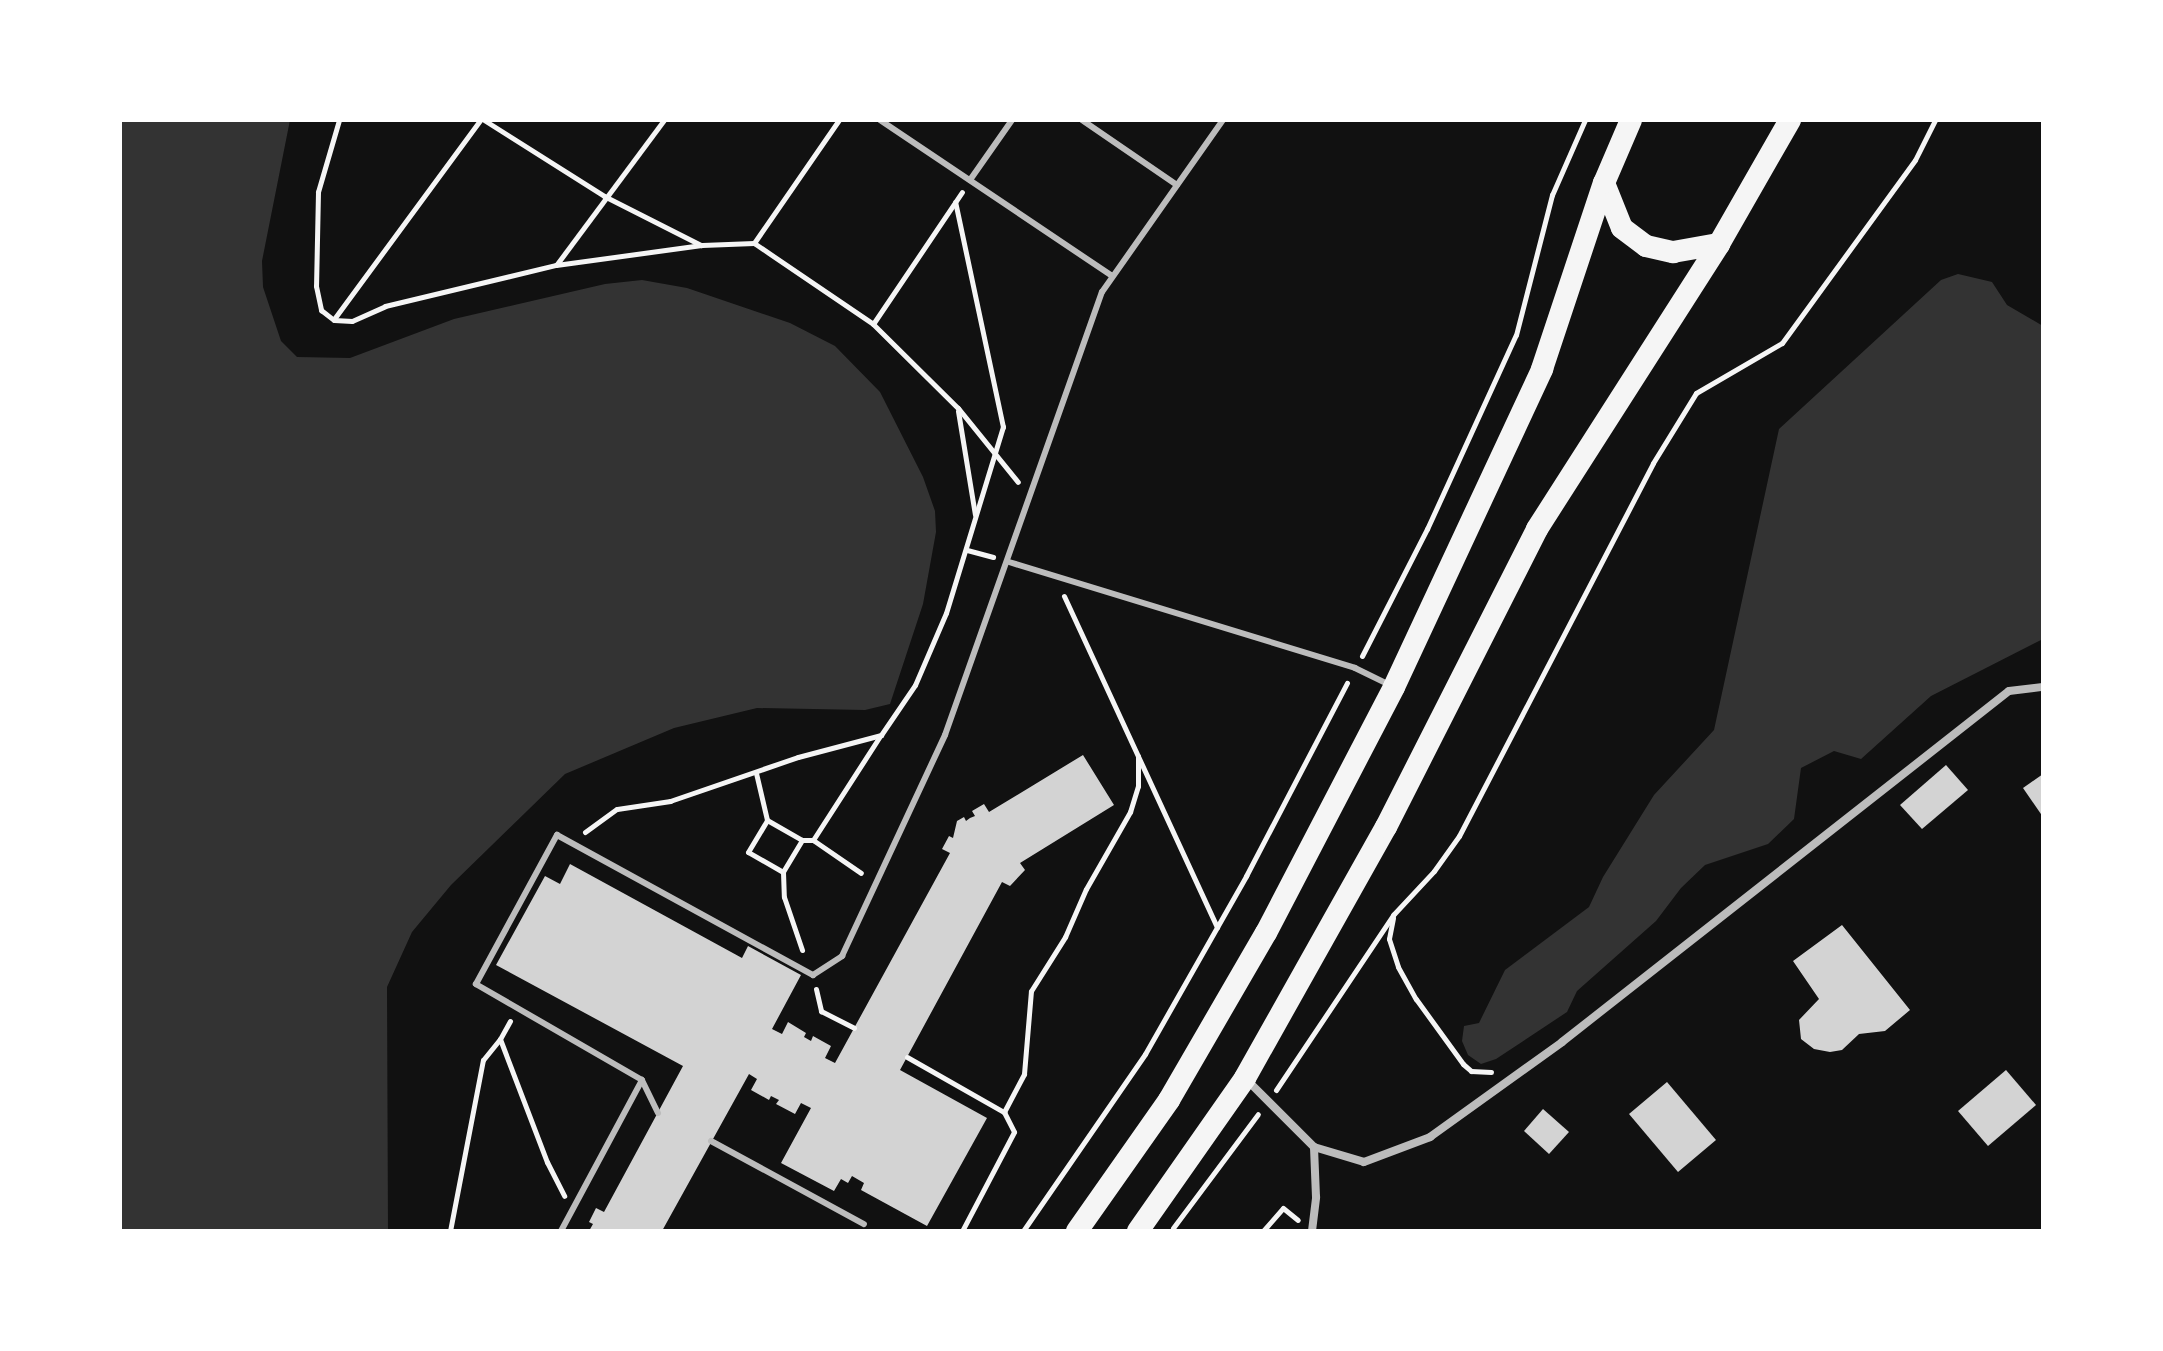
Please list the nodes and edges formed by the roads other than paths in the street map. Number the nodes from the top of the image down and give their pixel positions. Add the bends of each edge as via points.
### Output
1 (880, 120) edge
2 (1012, 120) edge
3 (1082, 120) edge
4 (1223, 120) edge
5 (1631, 120) edge
6 (1790, 120) edge
7 (970, 180) junction
8 (1604, 183) junction
9 (1177, 185) junction
10 (1719, 244) junction
11 (1111, 275) junction
12 (1009, 562) junction
13 (1394, 687) junction
14 (2043, 687) edge
15 (1245, 1078) junction
16 (642, 1080) junction
17 (658, 1113) dead end
18 (711, 1141) dead end
19 (1314, 1147) junction
20 (864, 1224) dead end
21 (561, 1231) edge
22 (1077, 1231) edge
23 (1138, 1231) edge
24 (1312, 1231) edge

1 - 7 lane
2 - 7 lane
3 - 9 lane
4 - 9 lane
5 - 8 highway
6 - 10 highway
7 - 11 lane
8 - 10 highway via 1622,228 1646,246 1673,252
8 - 13 highway via 1542,369
9 - 11 lane
10 - 15 highway via 1537,529 1386,827
11 - 12 lane
12 - 13 lane via 1355,668
12 - 16 lane via 945,735 842,956 813,975 557,835 476,984
13 - 22 highway via 1266,933 1169,1100
14 - 19 street via 2009,691 1562,1042 1430,1137 1364,1162
15 - 19 street
15 - 23 highway
16 - 17 lane
16 - 21 lane
18 - 20 lane
19 - 24 street

